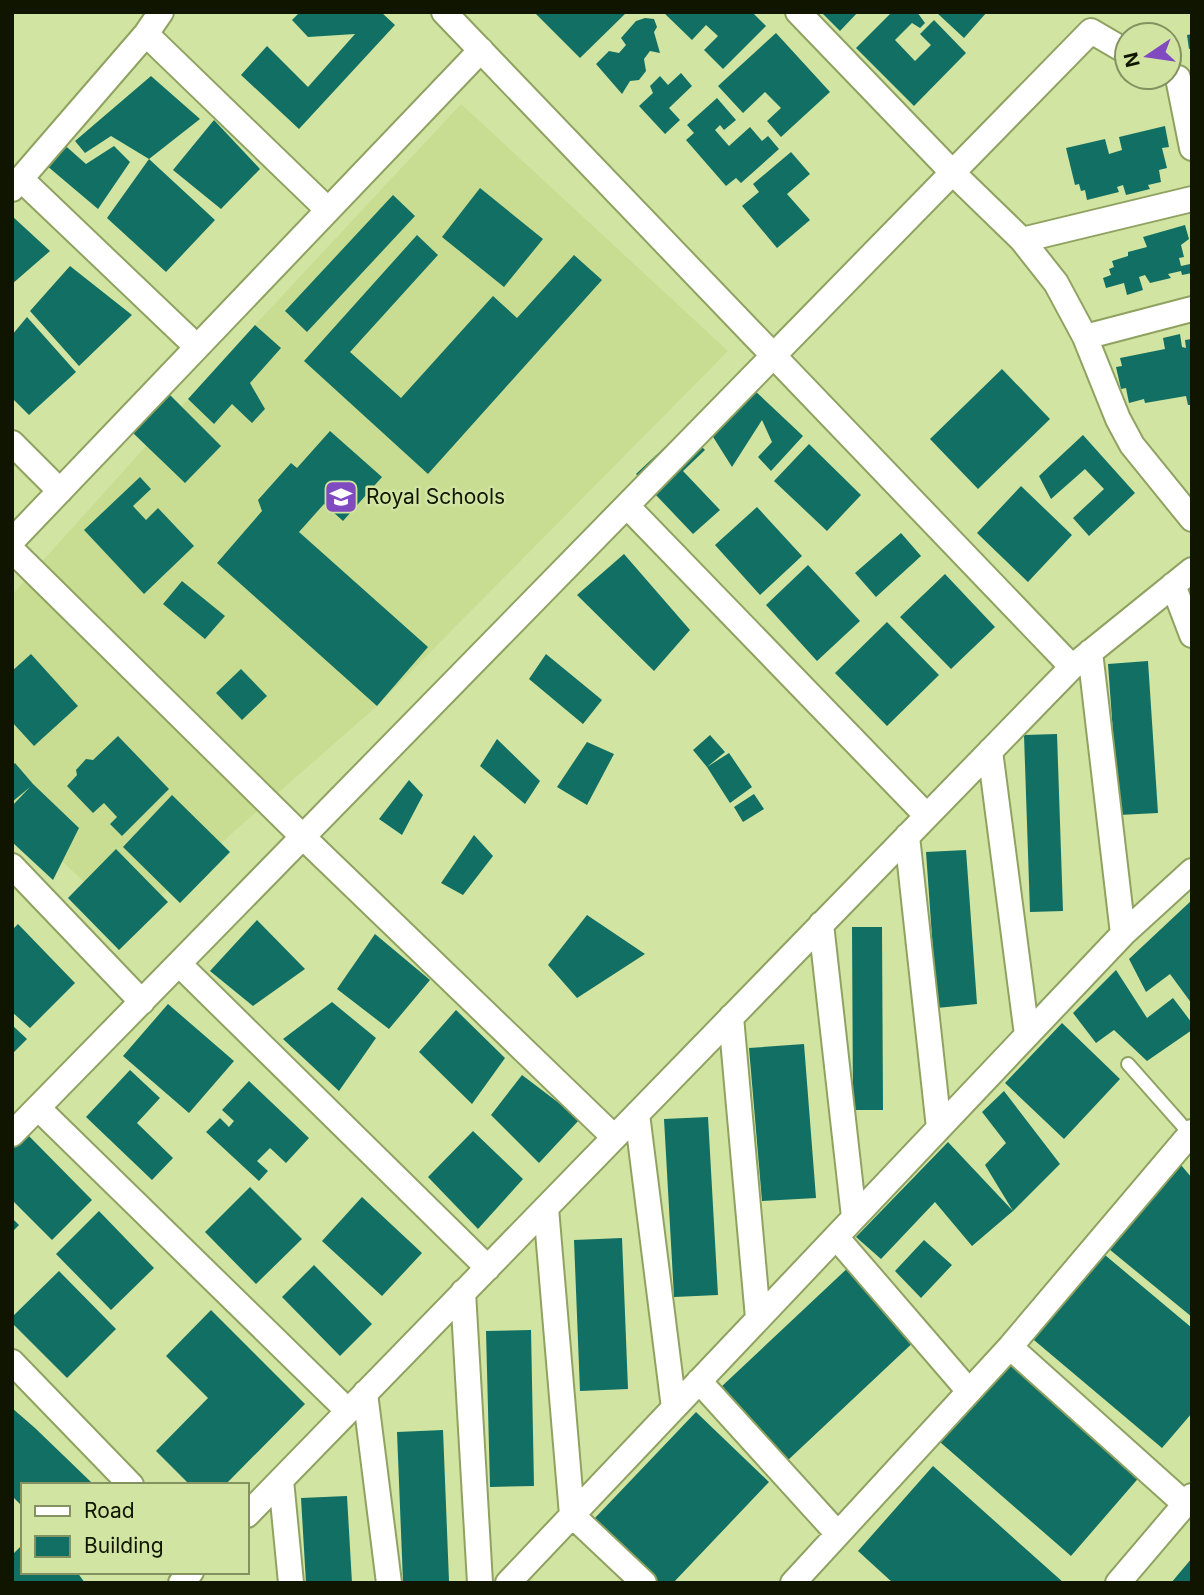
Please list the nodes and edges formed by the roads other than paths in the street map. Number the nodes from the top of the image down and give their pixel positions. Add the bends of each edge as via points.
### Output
1 (161, 12) edge
2 (444, 12) edge
3 (798, 12) edge
4 (146, 34) junction
5 (1113, 44) edge
6 (481, 50) junction
7 (1182, 91) edge
8 (1192, 148) edge
9 (953, 173) junction
10 (16, 184) edge
11 (1192, 199) edge
12 (328, 210) junction
13 (1022, 240) junction
14 (1192, 309) edge
15 (1085, 337) junction
16 (197, 347) junction
17 (774, 356) junction
18 (12, 443) edge
19 (60, 491) junction
20 (627, 506) junction
21 (1192, 519) edge
22 (12, 541) edge
23 (12, 550) edge
24 (1183, 577) edge
25 (1192, 635) edge
26 (1081, 659) junction
27 (990, 751) junction
28 (927, 816) junction
29 (907, 836) junction
30 (303, 837) junction
31 (12, 866) edge
32 (1192, 871) edge
33 (821, 924) junction
34 (1123, 934) junction
35 (179, 964) junction
36 (142, 1002) junction
37 (731, 1017) junction
38 (1027, 1035) junction
39 (1128, 1064) dead end
40 (38, 1108) junction
41 (637, 1114) junction
42 (939, 1128) junction
43 (12, 1134) edge
44 (614, 1138) junction
45 (1188, 1143) edge
46 (546, 1208) junction
47 (854, 1217) junction
48 (836, 1237) junction
49 (488, 1268) junction
50 (463, 1292) junction
51 (758, 1318) junction
52 (1010, 1347) junction
53 (12, 1362) edge
54 (699, 1381) junction
55 (968, 1390) junction
56 (365, 1393) junction
57 (674, 1408) junction
58 (348, 1411) junction
59 (281, 1479) junction
60 (129, 1483) edge
61 (1188, 1500) edge
62 (248, 1514) edge
63 (572, 1515) junction
64 (837, 1533) junction
65 (291, 1583) edge
66 (388, 1583) edge
67 (480, 1583) edge
68 (508, 1583) edge
69 (645, 1583) edge
70 (793, 1583) edge
71 (1118, 1583) edge

1 - 4 street
2 - 6 street
3 - 9 street
4 - 10 street
4 - 12 street
5 - 9 street via 1091,31
6 - 12 street
6 - 17 street
7 - 8 street
9 - 13 street
9 - 17 street
10 - 16 street
11 - 13 street
12 - 16 street
13 - 15 street via 1056,283
14 - 15 street
15 - 21 street via 1132,445
16 - 19 street
17 - 20 street
17 - 26 street
18 - 19 street
19 - 22 street
20 - 28 street
20 - 30 street
23 - 30 street
24 - 25 street
24 - 26 street
26 - 27 street
26 - 34 street
27 - 28 street
27 - 38 street
28 - 29 street
29 - 33 street
29 - 42 street
30 - 35 street
30 - 44 street
31 - 36 street
32 - 34 street
33 - 37 street
33 - 47 street
34 - 38 street
35 - 36 street
35 - 49 street
36 - 40 street
37 - 41 street
37 - 51 street
38 - 42 street
39 - 45 lane
40 - 43 street
40 - 58 street
41 - 44 street
41 - 57 street
42 - 47 street
44 - 46 street
45 - 52 street
46 - 49 street
46 - 63 street
47 - 48 street
48 - 51 street
48 - 55 street
49 - 50 street
50 - 56 street
50 - 67 street
51 - 54 street
52 - 55 street
52 - 61 street
53 - 60 street
54 - 57 street
54 - 64 street
55 - 64 street
56 - 58 street
56 - 66 street
57 - 63 street
58 - 59 street
59 - 62 street
59 - 65 street
61 - 71 street
63 - 68 street
63 - 69 street
64 - 70 street

